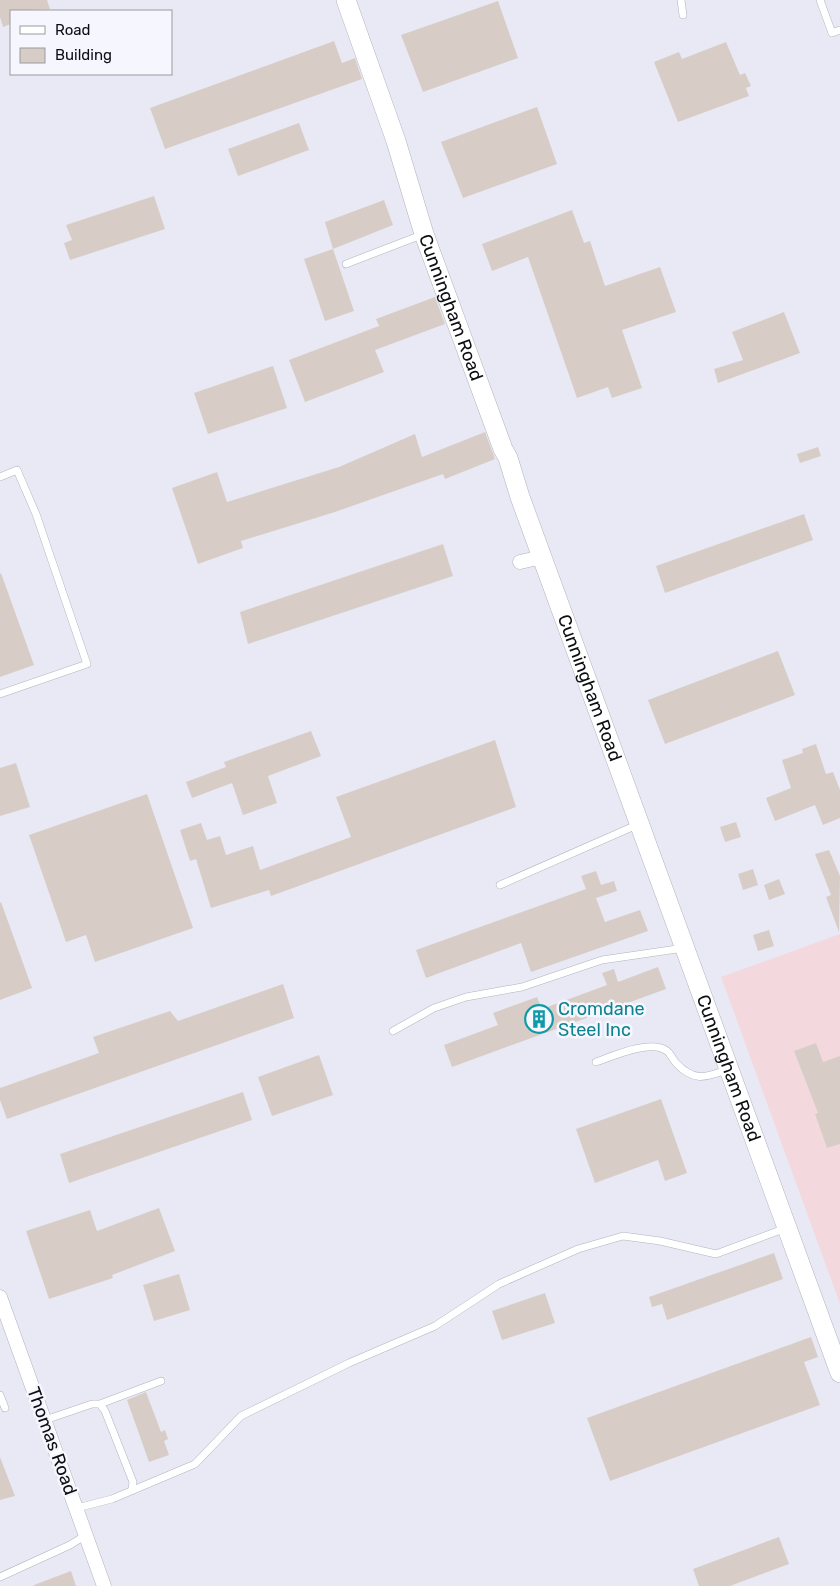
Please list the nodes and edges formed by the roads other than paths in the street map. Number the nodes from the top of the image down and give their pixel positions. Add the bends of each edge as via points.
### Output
1 (346, 0) edge
2 (681, 0) edge
3 (820, 0) edge
4 (683, 15) dead end
5 (840, 30) edge
6 (424, 234) junction
7 (346, 264) dead end
8 (0, 477) edge
9 (542, 557) junction
10 (520, 562) dead end
11 (0, 694) edge
12 (640, 824) junction
13 (500, 885) dead end
14 (685, 948) junction
15 (393, 1031) dead end
16 (596, 1062) dead end
17 (729, 1069) junction
18 (787, 1228) junction
19 (0, 1297) edge
20 (5, 1325) edge
21 (840, 1373) edge
22 (161, 1381) dead end
23 (0, 1396) edge
24 (100, 1404) junction
25 (5, 1408) dead end
26 (45, 1420) junction
27 (132, 1489) junction
28 (77, 1508) junction
29 (86, 1535) junction
30 (0, 1577) edge
31 (104, 1586) edge

1 - 6 street, Cunningham Road via 396,141
2 - 4 lane
3 - 5 lane via 832,33
6 - 7 lane
6 - 9 street, Cunningham Road
8 - 11 lane via 17,470 36,514 87,664
9 - 10 street
9 - 12 street, Cunningham Road
12 - 13 lane
12 - 14 street, Cunningham Road
14 - 15 lane via 602,960 522,987 466,997 434,1008
14 - 17 street, Cunningham Road
16 - 17 lane via 648,1047 667,1051 688,1074 698,1078
17 - 18 street, Cunningham Road
18 - 21 street, Cunningham Road
18 - 27 lane via 716,1254 623,1236 578,1249 499,1284 435,1326 349,1363 241,1416 195,1464
19 - 20 street, Thomas Road
20 - 26 street, Thomas Road
22 - 24 lane
23 - 25 lane
24 - 26 lane
24 - 27 lane via 133,1482
26 - 28 street, Thomas Road
27 - 28 lane via 112,1499
28 - 29 street, Thomas Road
29 - 30 lane
29 - 31 street, Thomas Road

